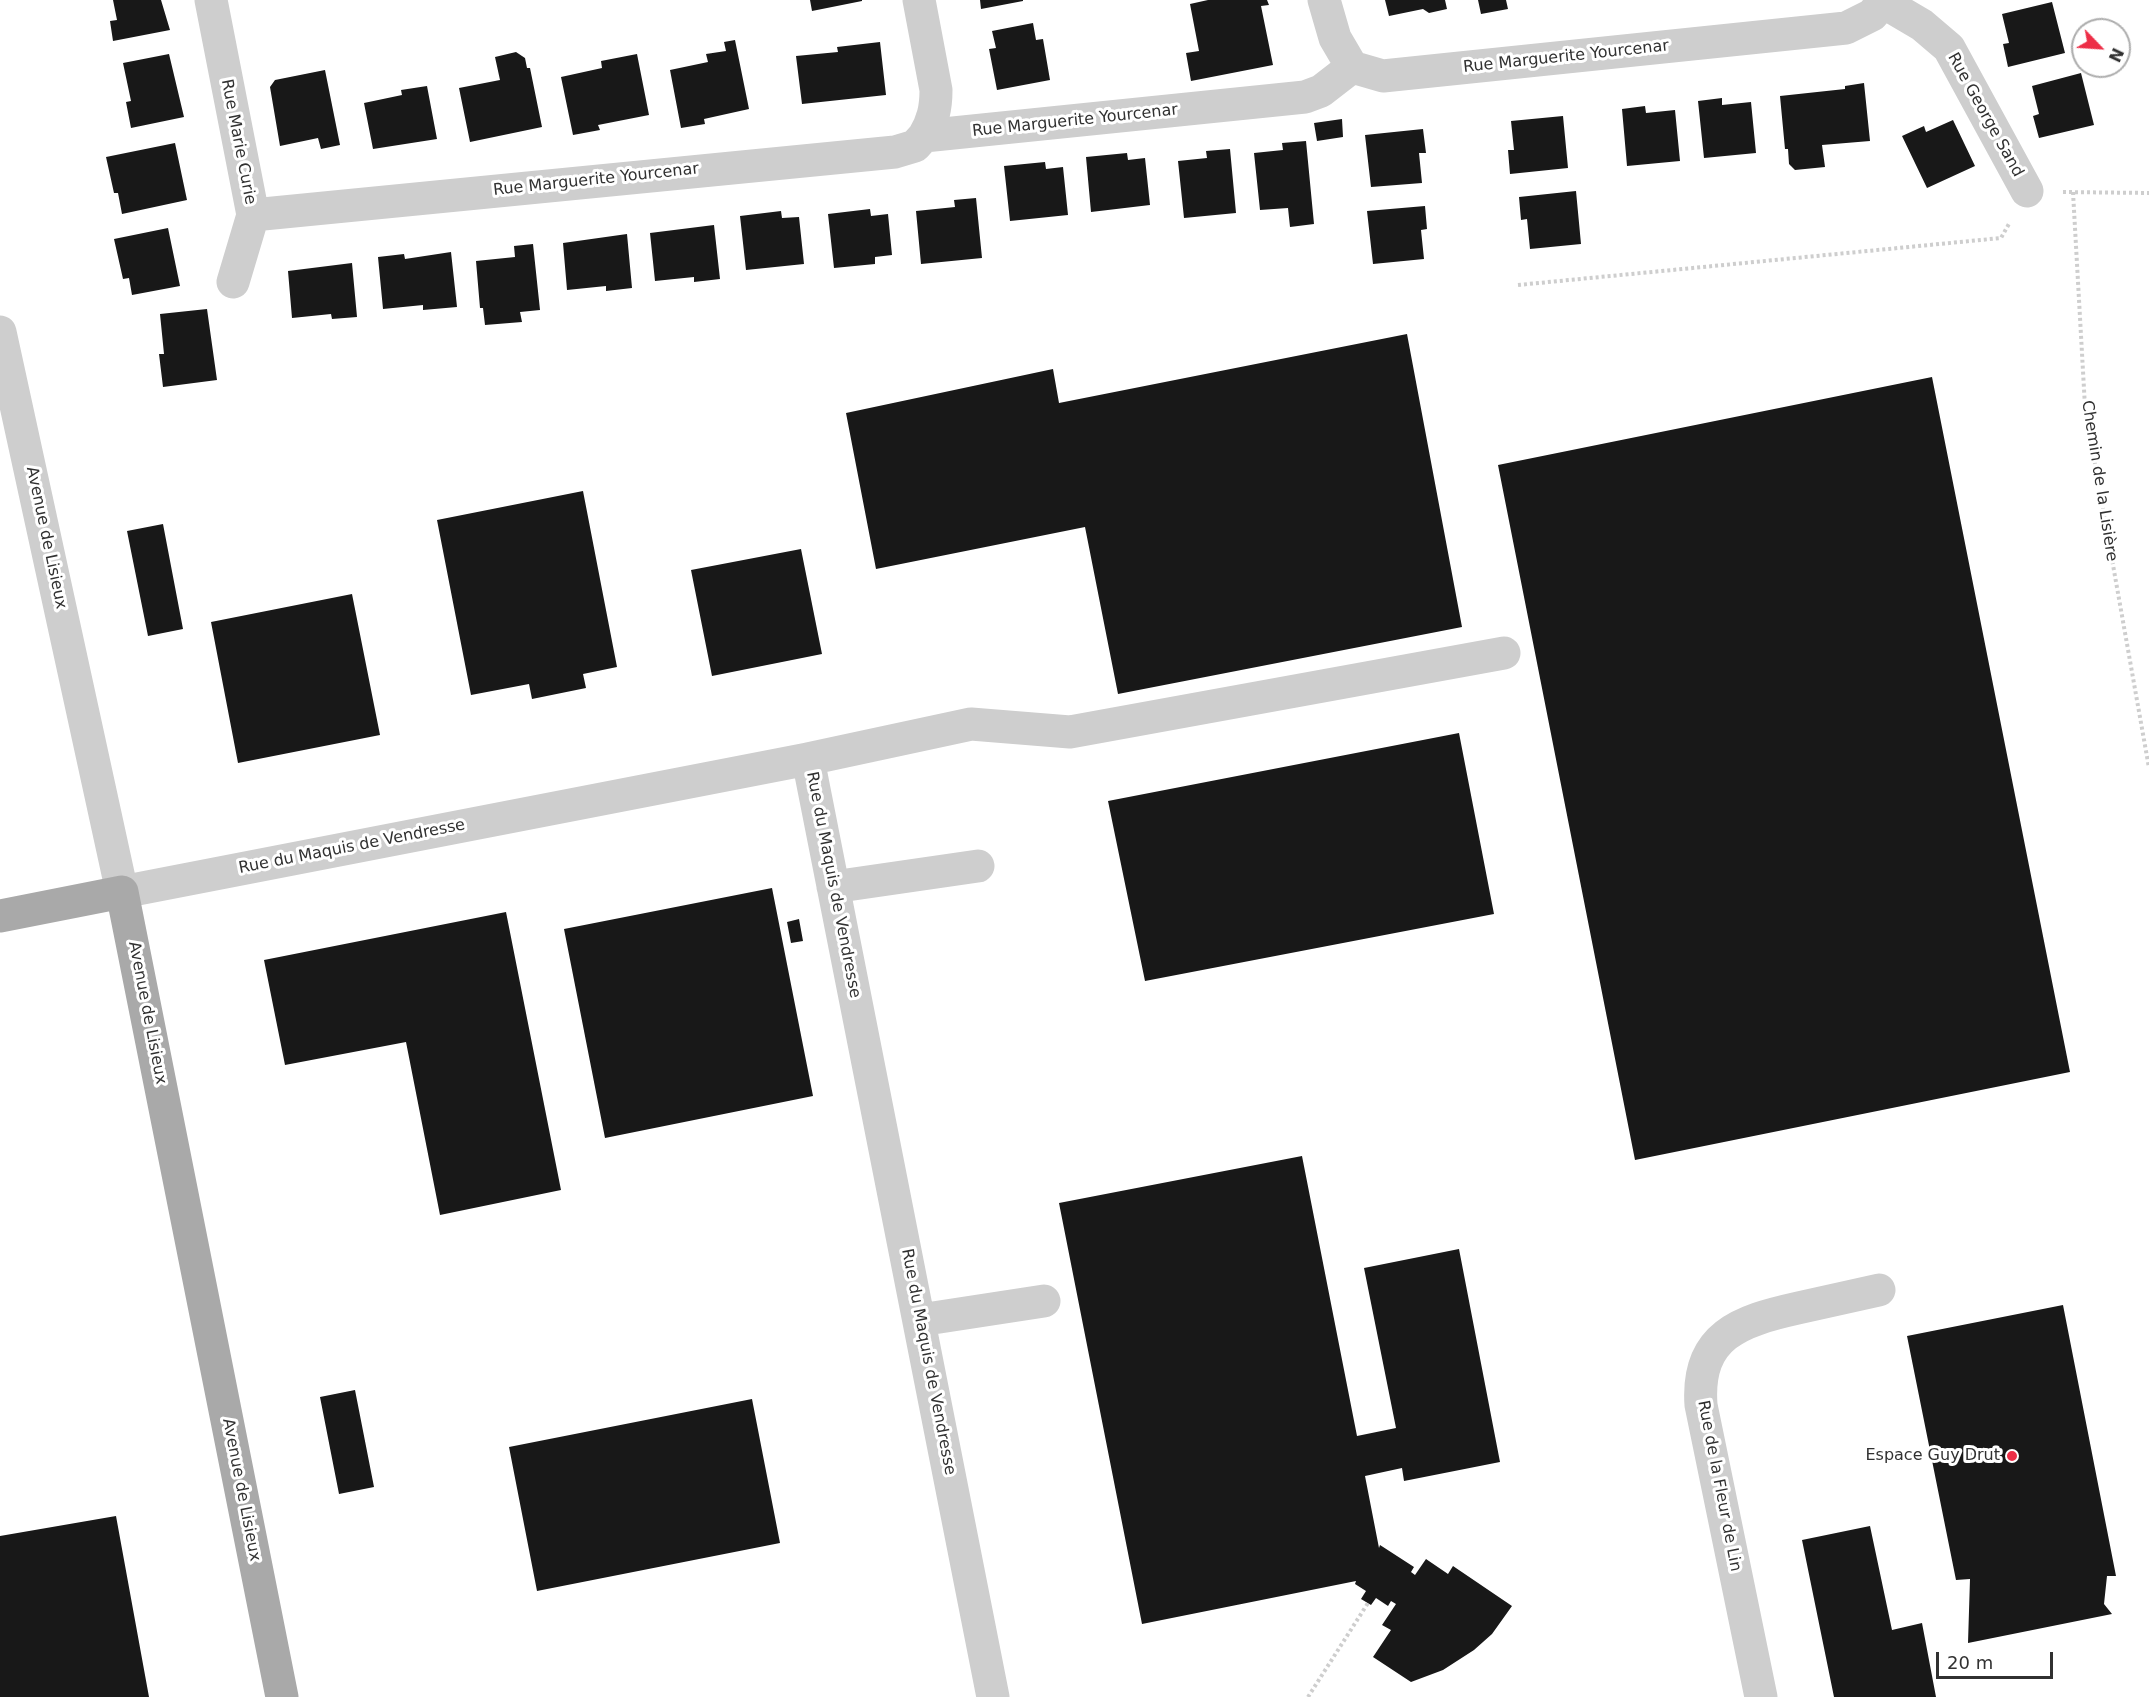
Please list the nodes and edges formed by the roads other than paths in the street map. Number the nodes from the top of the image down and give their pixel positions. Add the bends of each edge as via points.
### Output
1 (211, 0) edge
2 (919, 0) edge
3 (1324, 0) edge
4 (1883, 1) edge
5 (1352, 67) junction
6 (924, 136) junction
7 (2027, 191) road end
8 (253, 215) junction
9 (234, 282) dead end
10 (0, 332) edge
11 (1504, 653) dead end
12 (808, 759) junction
13 (978, 866) dead end
14 (834, 887) junction
15 (122, 892) junction
16 (0, 916) edge
17 (1879, 1290) dead end
18 (1044, 1301) dead end
19 (920, 1320) junction
20 (282, 1697) edge
21 (993, 1697) edge
22 (1761, 1697) edge

1 - 8 street, Rue Marie Curie
2 - 6 street via 936,90 936,105
3 - 5 street via 1335,38
4 - 5 street, Rue Marguerite Yourcenar via 1872,15 1846,28 1784,36 1383,76
4 - 7 street, Rue George Sand via 1922,25 1949,48
5 - 6 street, Rue Marguerite Yourcenar via 1321,91 1305,97
6 - 8 street, Rue Marguerite Yourcenar via 915,146 896,152
8 - 9 street, Rue Marie Curie
10 - 15 street, Avenue de Lisieux
11 - 12 street via 1070,732 971,724
12 - 14 street, Rue du Maquis de Vendresse
12 - 15 street, Rue du Maquis de Vendresse
13 - 14 street
14 - 19 street, Rue du Maquis de Vendresse
15 - 16 main road
15 - 20 main road, Avenue de Lisieux
17 - 22 street, Rue de la Fleur de Lin via 1757,1317 1733,1328 1706,1359 1700,1384 1701,1405
18 - 19 street
19 - 21 street, Rue du Maquis de Vendresse

